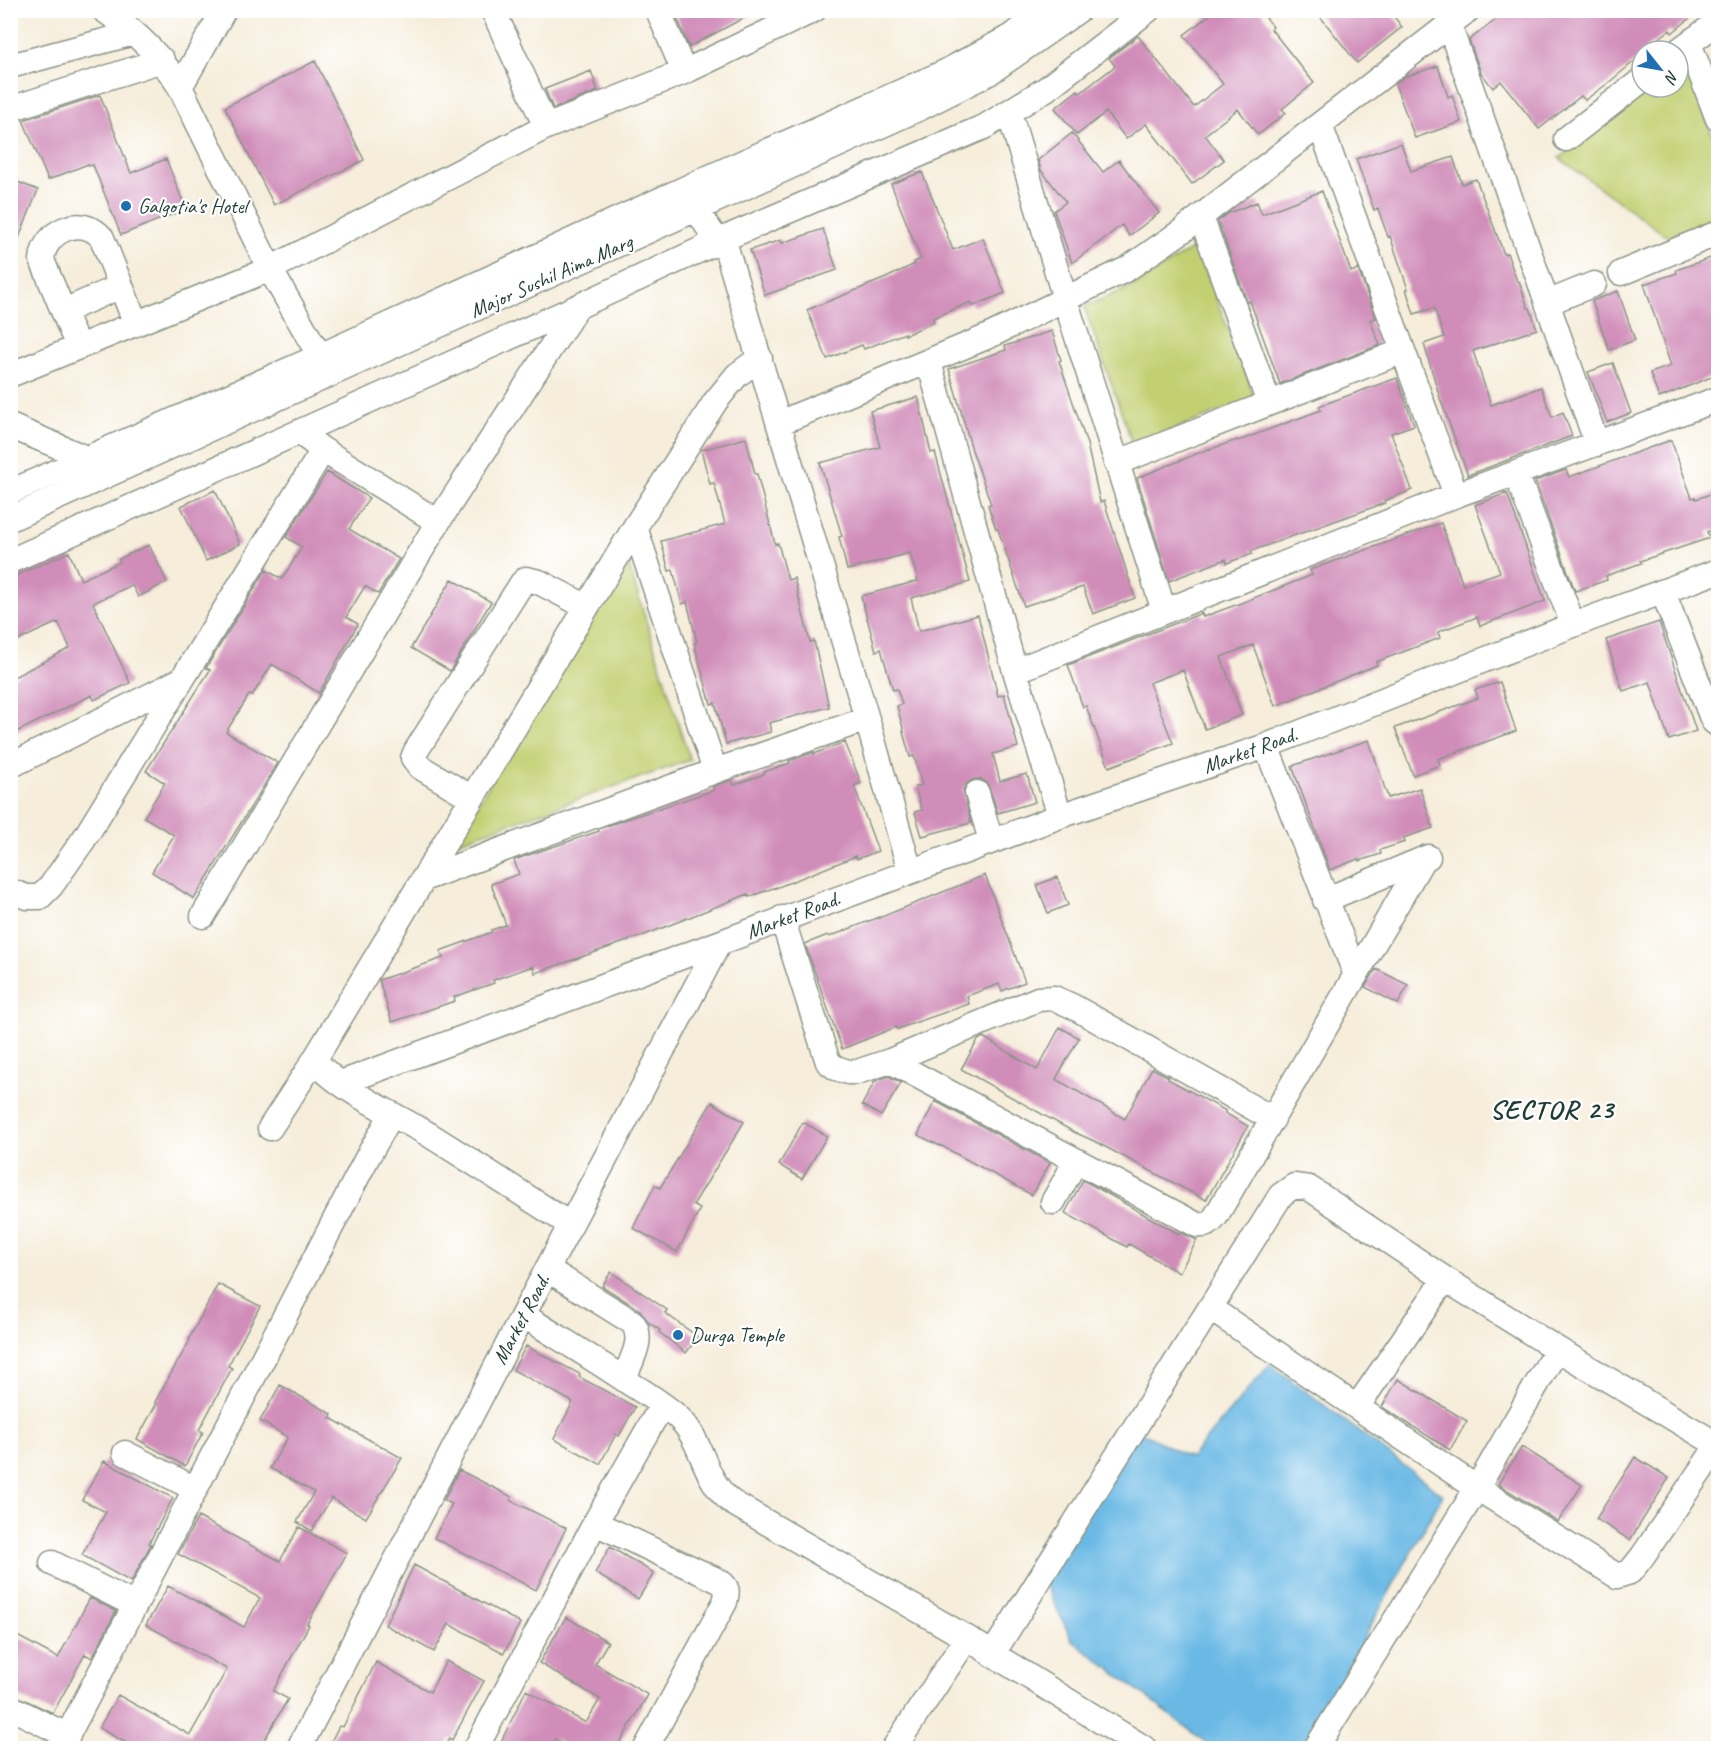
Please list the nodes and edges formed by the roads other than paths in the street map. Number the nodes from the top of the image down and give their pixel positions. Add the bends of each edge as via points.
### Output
1 (104, 10) edge
2 (224, 10) edge
3 (493, 10) edge
4 (658, 10) edge
5 (814, 10) edge
6 (1047, 10) edge
7 (1079, 10) edge
8 (1148, 10) edge
9 (1468, 10) edge
10 (1719, 22) edge
11 (1449, 25) junction
12 (134, 33) junction
13 (1690, 43) edge
14 (1690, 59) edge
15 (162, 60) junction
16 (10, 66) edge
17 (684, 72) junction
18 (180, 87) junction
19 (1630, 89) edge
20 (10, 109) edge
21 (1009, 112) junction
22 (1719, 119) edge
23 (1320, 125) junction
24 (546, 127) junction
25 (1566, 139) dead end
26 (710, 177) junction
27 (687, 187) junction
28 (707, 206) junction
29 (1200, 217) junction
30 (1719, 233) edge
31 (725, 243) junction
32 (270, 269) junction
33 (1621, 273) dead end
34 (1594, 284) dead end
35 (122, 286) junction
36 (1065, 299) junction
37 (1547, 303) junction
38 (577, 308) junction
39 (64, 311) junction
40 (136, 324) junction
41 (78, 347) junction
42 (1403, 351) junction
43 (760, 358) junction
44 (929, 362) junction
45 (325, 366) junction
46 (10, 375) edge
47 (1719, 399) edge
48 (1269, 403) junction
49 (243, 415) junction
50 (779, 423) junction
51 (10, 426) edge
52 (293, 434) junction
53 (1597, 444) junction
54 (322, 450) junction
55 (86, 458) junction
56 (1116, 463) junction
57 (1516, 473) junction
58 (10, 492) edge
59 (1456, 495) junction
60 (10, 519) edge
61 (438, 522) junction
62 (635, 526) junction
63 (10, 561) edge
64 (1719, 571) edge
65 (1663, 592) junction
66 (587, 607) junction
67 (1164, 610) junction
68 (1573, 625) junction
69 (1015, 671) junction
70 (181, 680) junction
71 (867, 719) junction
72 (1719, 725) edge
73 (1266, 746) junction
74 (10, 766) edge
75 (715, 771) junction
76 (977, 793) dead end
77 (472, 798) junction
78 (1060, 816) junction
79 (991, 841) junction
80 (910, 871) junction
81 (423, 879) junction
82 (10, 891) edge
83 (1325, 900) junction
84 (202, 916) dead end
85 (782, 918) junction
86 (719, 943) junction
87 (1356, 975) junction
88 (315, 1059) junction
89 (890, 1061) junction
90 (341, 1083) junction
91 (392, 1114) junction
92 (1273, 1119) junction
93 (270, 1128) dead end
94 (1077, 1161) junction
95 (1053, 1202) dead end
96 (571, 1225) junction
97 (547, 1269) junction
98 (1445, 1279) junction
99 (1211, 1309) junction
100 (523, 1315) junction
101 (1557, 1349) junction
102 (624, 1379) junction
103 (662, 1405) junction
104 (1357, 1407) junction
105 (1719, 1445) edge
106 (125, 1453) dead end
107 (1477, 1488) junction
108 (195, 1489) junction
109 (595, 1523) junction
110 (52, 1563) dead end
111 (135, 1605) junction
112 (967, 1638) junction
113 (992, 1655) junction
114 (10, 1707) edge
115 (64, 1742) edge
116 (299, 1749) edge
117 (476, 1749) edge
118 (646, 1749) edge
119 (894, 1749) edge
120 (1144, 1749) edge
121 (1316, 1749) edge

1 - 12 street
2 - 18 street
3 - 24 street
4 - 17 street
5 - 17 street
6 - 26 street, Major Sushil Aima Marg via 1010,37 945,72
7 - 28 street, Major Sushil Aima Marg via 989,73
8 - 21 street via 1046,89
9 - 11 street
10 - 13 street
11 - 23 street
11 - 37 street
12 - 15 street
12 - 16 street
14 - 22 street
15 - 18 street
15 - 20 street
17 - 24 street
18 - 32 street
19 - 25 street
21 - 31 street via 986,126
21 - 36 street
23 - 29 street
23 - 42 street
24 - 32 street
26 - 27 street, Major Sushil Aima Marg
26 - 28 street
27 - 28 street
27 - 45 street, Major Sushil Aima Marg
28 - 31 street
28 - 45 street, Major Sushil Aima Marg
29 - 36 street via 1127,269
29 - 48 street
30 - 33 street
31 - 38 street
31 - 43 street
32 - 40 street
32 - 45 street
34 - 37 street
35 - 39 street
35 - 39 street via 96,231 74,226 57,232 47,241 42,260
35 - 40 street
36 - 44 street
36 - 56 street
37 - 53 street
38 - 52 street
38 - 61 street
39 - 41 street
40 - 41 street
41 - 46 street
42 - 48 street
42 - 59 street
43 - 50 street
43 - 62 street via 737,375 722,393
44 - 50 street
44 - 69 street
45 - 49 street, Major Sushil Aima Marg
45 - 55 street, Major Sushil Aima Marg
47 - 53 street
48 - 56 street
49 - 52 street
49 - 60 street, Major Sushil Aima Marg
50 - 71 street
51 - 55 street
52 - 54 street
52 - 63 street
53 - 57 street
54 - 61 street
54 - 70 street
55 - 58 street, Major Sushil Aima Marg
56 - 67 street
57 - 59 street
57 - 68 street
59 - 67 street
61 - 84 street
62 - 66 street
62 - 75 street
64 - 65 street, Market Road.
65 - 68 street, Market Road.
65 - 72 street via 1713,721
66 - 77 street
66 - 77 street via 526,579 416,751 415,763
67 - 69 street
68 - 73 street, Market Road.
69 - 78 street
70 - 74 street
70 - 82 street via 51,886 40,897
71 - 75 street
71 - 80 street
73 - 78 street, Market Road.
73 - 83 street
75 - 81 street
76 - 79 street
77 - 81 street
78 - 79 street, Market Road.
79 - 80 street, Market Road.
80 - 85 street, Market Road.
81 - 88 street
83 - 87 street
83 - 87 street via 1429,857
85 - 86 street, Market Road.
85 - 89 street via 828,1062 836,1068 857,1072
86 - 90 street
86 - 96 street, Market Road.
87 - 92 street
88 - 90 street
88 - 93 street
89 - 92 street via 1038,999 1054,998
89 - 94 street
90 - 91 street
91 - 96 street
91 - 108 street
92 - 94 street via 1216,1216 1205,1226
94 - 95 street
96 - 97 street, Market Road.
97 - 100 street, Market Road.
97 - 102 street via 637,1328 639,1338
98 - 99 street via 1309,1188 1294,1186 1281,1196
98 - 101 street
98 - 104 street
99 - 104 street
99 - 113 street
100 - 102 street
100 - 116 street, Market Road.
101 - 105 street
101 - 107 street
102 - 103 street
103 - 109 street
103 - 112 street via 689,1429 721,1494
104 - 107 street
105 - 107 street via 1642,1557 1630,1572 1617,1576
106 - 108 street
107 - 121 street
108 - 111 street
109 - 117 street
109 - 118 street via 719,1581 728,1592
110 - 111 street
111 - 115 street
112 - 113 street
112 - 119 street
113 - 120 street
114 - 115 street

